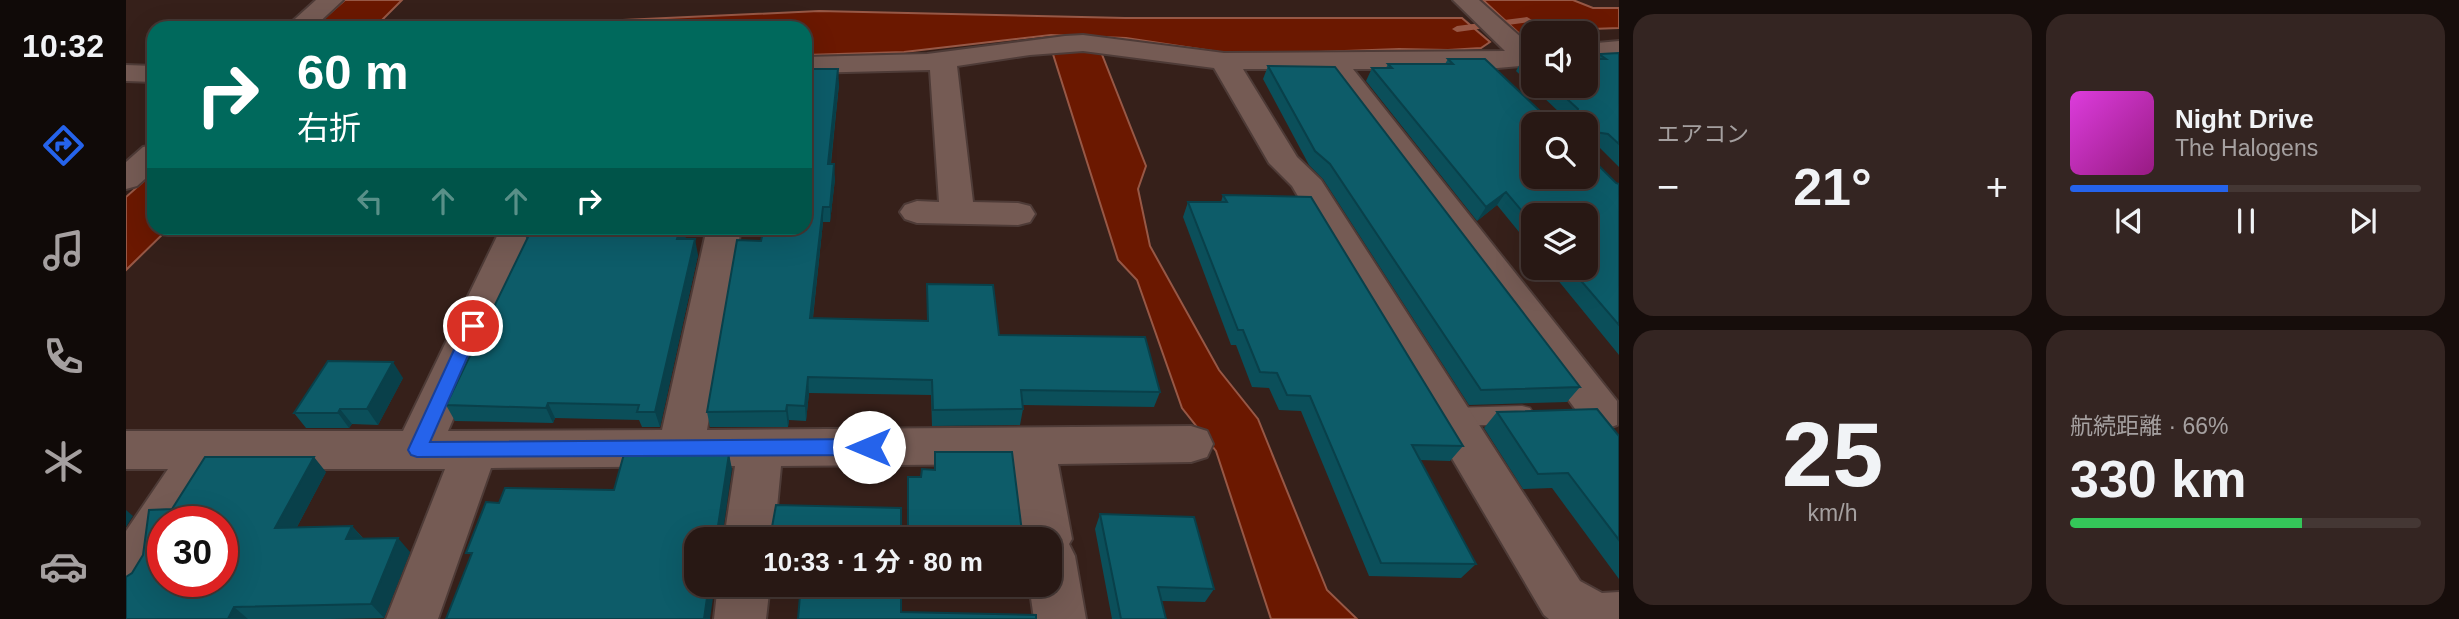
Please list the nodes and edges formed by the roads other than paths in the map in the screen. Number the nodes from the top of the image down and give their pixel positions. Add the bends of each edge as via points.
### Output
1 (331, 0) edge
2 (1465, 0) edge
3 (306, 21) edge
4 (1619, 49) edge
5 (1521, 50) edge
6 (1598, 51) edge
7 (1521, 59) edge
8 (943, 60) junction
9 (1224, 61) junction
10 (1332, 61) junction
11 (1486, 61) junction
12 (812, 65) edge
13 (126, 73) edge
14 (147, 74) edge
15 (1514, 88) edge
16 (147, 161) edge
17 (126, 179) edge
18 (917, 212) dead end
19 (957, 212) junction
20 (1018, 214) dead end
21 (515, 235) edge
22 (723, 235) edge
23 (1598, 413) edge
24 (1547, 414) edge
25 (1450, 417) junction
26 (1191, 444) dead end
27 (1032, 446) junction
28 (681, 448) junction
29 (760, 448) junction
30 (126, 450) edge
31 (205, 450) junction
32 (417, 450) junction
33 (475, 450) junction
34 (750, 527) edge
35 (1045, 527) edge
36 (126, 575) edge
37 (743, 597) edge
38 (1057, 597) edge
39 (1619, 618) edge
40 (412, 619) edge
41 (740, 619) edge
42 (1060, 619) edge

1 - 3 street
2 - 5 street
4 - 6 street
7 - 11 street
8 - 9 street via 1072,43
8 - 12 street
8 - 19 street
9 - 10 street
9 - 25 street via 1285,163 1305,180
10 - 11 street
10 - 23 street
11 - 15 street
13 - 14 street
16 - 17 street
18 - 19 street
19 - 20 street
21 - 32 street
22 - 28 street
24 - 25 lane
25 - 39 street via 1562,598 1596,619
26 - 27 street
27 - 29 street
27 - 35 street
28 - 29 street
28 - 33 street
29 - 34 street
30 - 31 street
31 - 32 street
31 - 36 street
32 - 33 street
33 - 40 street
37 - 41 street
38 - 42 street

